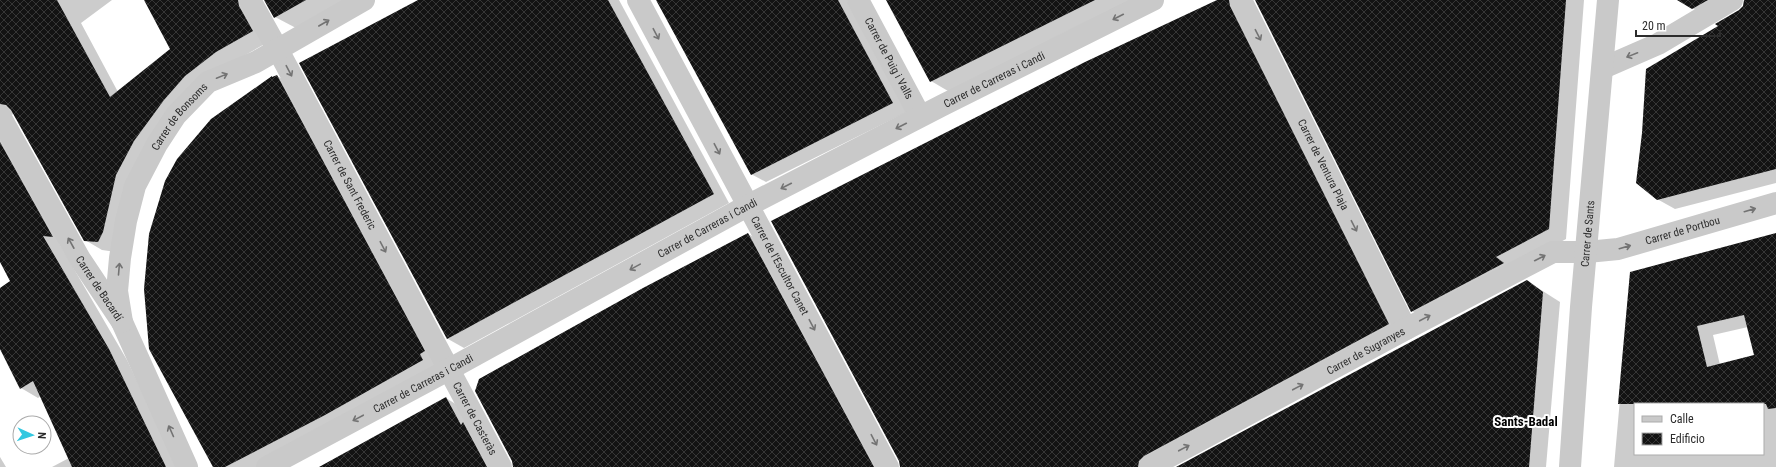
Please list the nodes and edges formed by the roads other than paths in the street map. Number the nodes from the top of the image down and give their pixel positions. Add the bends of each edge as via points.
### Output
1 (250, 0) edge
2 (364, 0) edge
3 (638, 0) edge
4 (858, 0) edge
5 (1153, 0) edge
6 (1241, 0) edge
7 (1608, 0) edge
8 (1732, 0) edge
9 (278, 50) junction
10 (1603, 68) junction
11 (0, 116) edge
12 (920, 116) junction
13 (1776, 203) edge
14 (747, 206) junction
15 (1587, 252) junction
16 (122, 322) junction
17 (1406, 328) junction
18 (448, 370) junction
19 (187, 467) edge
20 (267, 467) edge
21 (500, 467) edge
22 (888, 467) edge
23 (1150, 467) edge
24 (1570, 467) edge

1 - 9 street, Carrer de Sant Frederic
9 -> 2 street, Carrer de Bonsoms
3 -> 14 street, Carrer de l'Escultor Canet
4 - 12 street, Carrer de Puig i Valls
5 -> 12 street, Carrer de Carreras i Candi
6 -> 17 street, Carrer de Ventura Plaja
7 - 10 street, Carrer de Sants
8 -> 10 street via 1658,44
16 -> 9 street, Carrer de Bonsoms via 117,291 126,221 135,186 157,144 176,115 208,82 253,64
9 -> 18 street, Carrer de Sant Frederic
10 - 15 street, Carrer de Sants
16 -> 11 street, Carrer de Bacardí via 80,259
12 -> 14 street, Carrer de Carreras i Candi
15 -> 13 street, Carrer de Portbou via 1618,249
14 -> 18 street, Carrer de Carreras i Candi
14 -> 22 street, Carrer de l'Escultor Canet
17 -> 15 street, Carrer de Sugranyes via 1552,252
15 - 24 street, Carrer de Sants
19 -> 16 street, Carrer de Bacardí
23 -> 17 street, Carrer de Sugranyes
18 -> 20 street, Carrer de Carreras i Candi
18 - 21 street, Carrer de Casteràs

